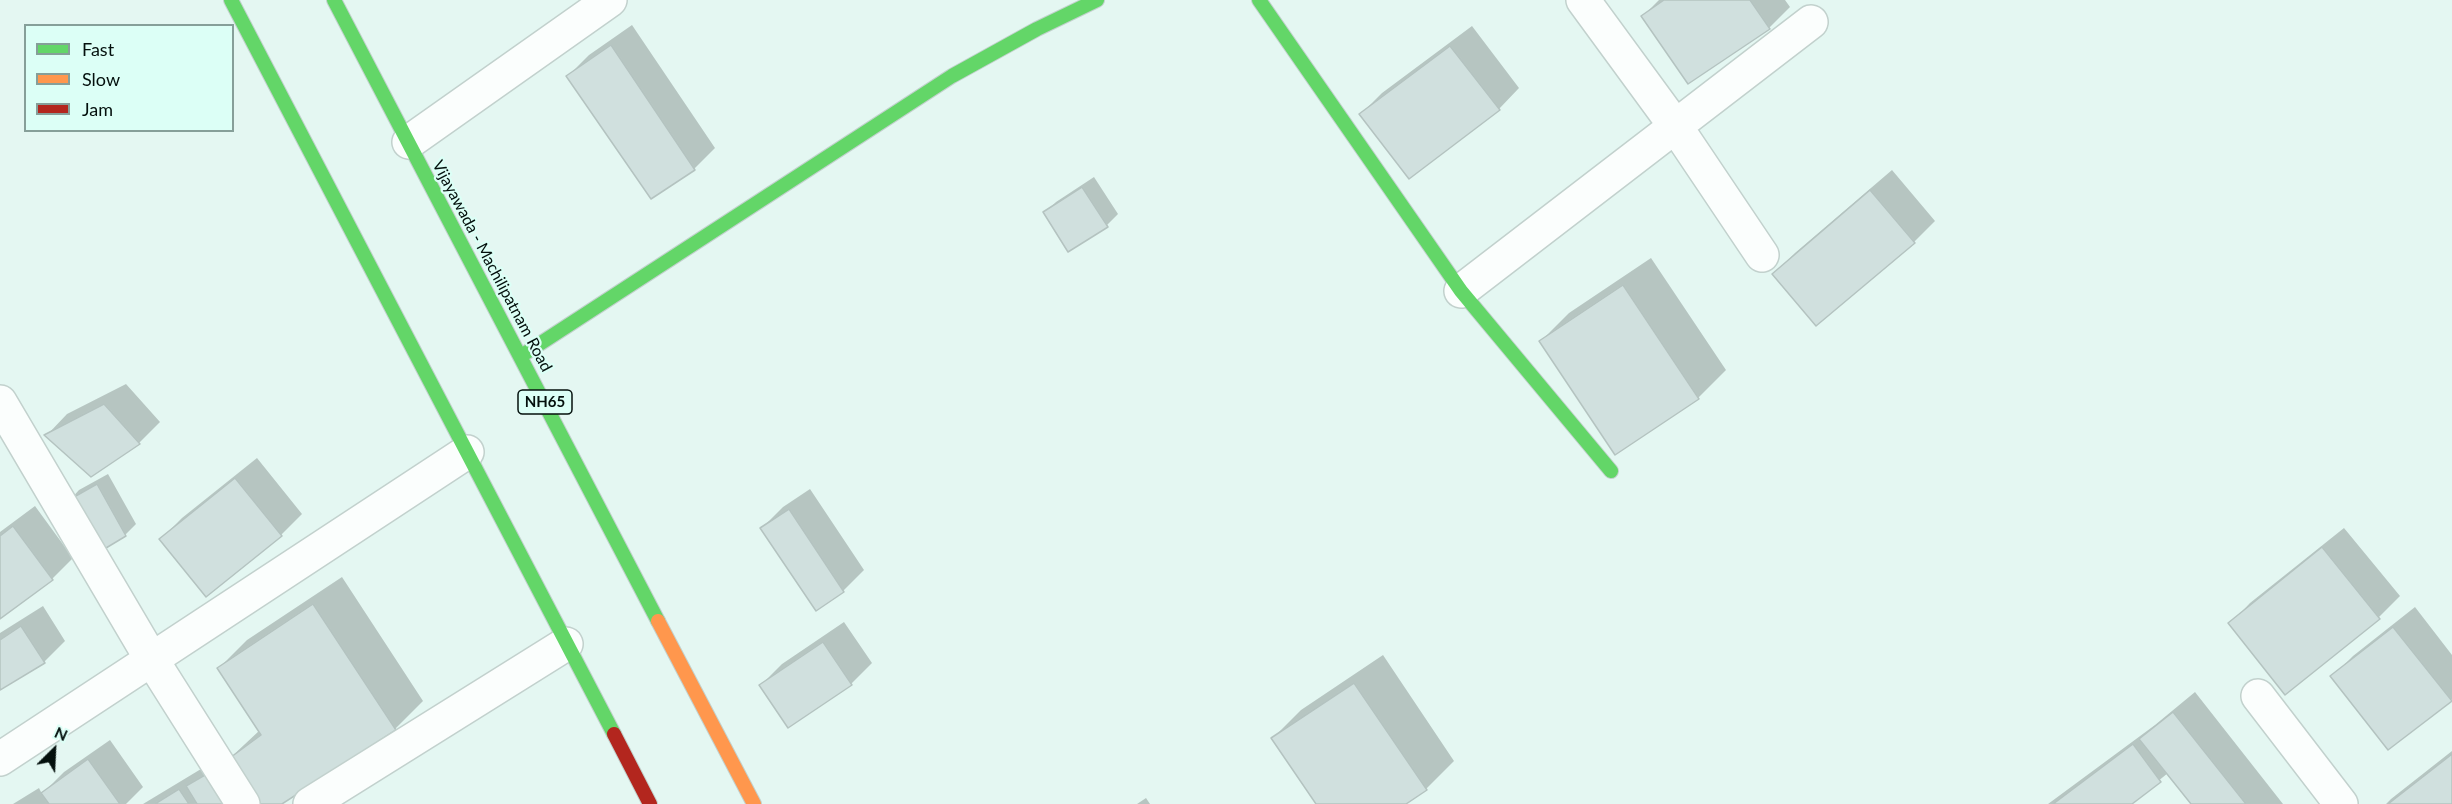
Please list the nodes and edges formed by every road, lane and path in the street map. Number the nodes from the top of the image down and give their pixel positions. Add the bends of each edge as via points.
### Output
1 (231, 0) edge
2 (334, 0) edge
3 (610, 0) edge
4 (1097, 0) edge
5 (1259, 0) edge
6 (1583, 0) edge
7 (1811, 22) dead end
8 (1676, 127) junction
9 (409, 142) junction
10 (1762, 255) dead end
11 (1461, 291) junction
12 (521, 356) junction
13 (0, 402) edge
14 (467, 452) junction
15 (1611, 471) dead end
16 (566, 644) junction
17 (152, 660) junction
18 (2258, 696) dead end
19 (0, 759) edge
20 (243, 804) edge
21 (310, 804) edge
22 (650, 804) edge
23 (754, 804) edge
24 (2341, 804) edge

1 - 14 main road
2 - 9 main road, Vijayawada - Machilipatnam Road / NH65
3 - 9 street
4 - 12 main road via 952,76
5 - 11 main road
6 - 8 street
7 - 8 street
8 - 10 street
8 - 11 street
9 - 12 main road, Vijayawada - Machilipatnam Road / NH65
11 - 15 main road
12 - 23 main road, Vijayawada - Machilipatnam Road / NH65
13 - 17 street
14 - 16 main road
14 - 17 street
16 - 21 street
16 - 22 main road
17 - 19 street
17 - 20 street
18 - 24 street

